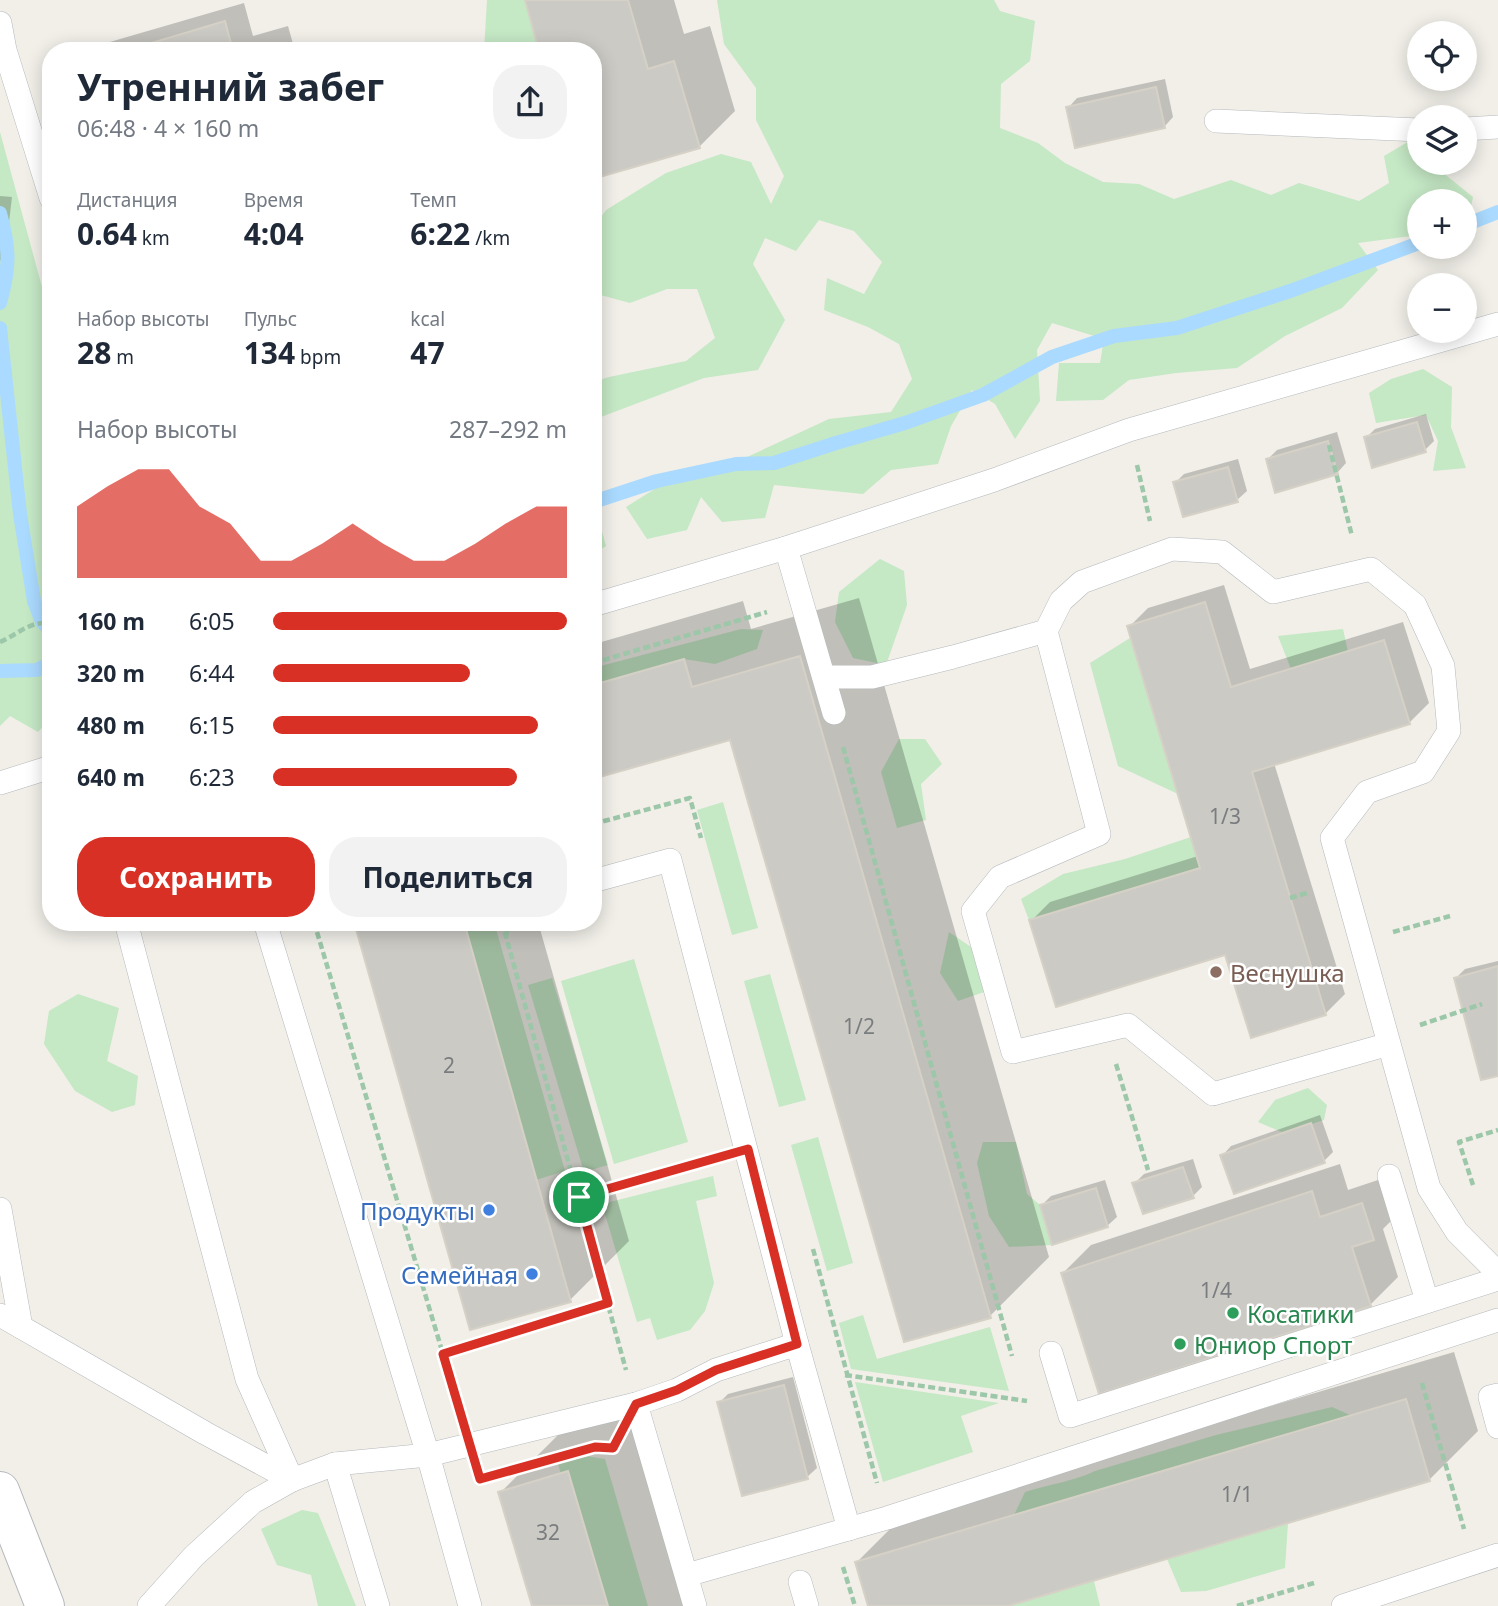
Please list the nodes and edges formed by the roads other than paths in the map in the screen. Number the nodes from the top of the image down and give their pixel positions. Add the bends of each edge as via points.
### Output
1 (0, 23) edge
2 (1216, 121) dead end
3 (1498, 127) edge
4 (1477, 128) edge
5 (1407, 129) edge
6 (42, 169) edge
7 (1498, 324) edge
8 (786, 548) junction
9 (602, 602) edge
10 (1046, 631) junction
11 (824, 677) junction
12 (834, 713) road end
13 (42, 770) edge
14 (0, 783) edge
15 (602, 879) edge
16 (127, 931) edge
17 (267, 931) edge
18 (1388, 1040) junction
19 (1389, 1176) dead end
20 (0, 1209) edge
21 (1498, 1273) edge
22 (1498, 1279) edge
23 (1427, 1301) junction
24 (0, 1315) edge
25 (1498, 1320) edge
26 (21, 1327) junction
27 (797, 1344) junction
28 (1051, 1353) dead end
29 (1498, 1395) edge
30 (636, 1404) junction
31 (1498, 1427) edge
32 (428, 1455) junction
33 (335, 1464) junction
34 (292, 1480) junction
35 (0, 1491) edge
36 (849, 1529) junction
37 (1498, 1555) edge
38 (687, 1575) junction
39 (800, 1582) dead end
40 (1400, 1597) edge
41 (45, 1606) edge
42 (149, 1606) edge
43 (378, 1606) edge
44 (470, 1606) edge
45 (695, 1606) edge
46 (807, 1606) edge
47 (1343, 1606) edge

1 - 6 lane
2 - 5 lane
3 - 4 lane
7 - 8 lane via 1129,430
8 - 9 lane
8 - 11 lane
10 - 11 lane via 872,677
10 - 18 lane via 1099,835 1000,877 973,911 1013,1052 1128,1025 1213,1094
10 - 18 lane via 1061,601 1082,582 1172,549 1222,552 1273,592 1371,569 1415,606 1443,666 1449,731 1423,772 1367,792 1332,838
11 - 12 lane
13 - 14 lane
15 - 27 lane via 670,860
16 - 34 lane via 247,1379
17 - 32 lane
18 - 21 lane via 1429,1188 1457,1232
19 - 23 lane
20 - 26 lane
22 - 23 lane
23 - 28 lane via 1070,1416
24 - 26 lane
25 - 36 lane
26 - 34 lane
27 - 30 lane via 716,1370
27 - 36 lane
29 - 31 lane via 1490,1397
30 - 32 lane
30 - 38 lane
32 - 33 lane
32 - 44 lane
33 - 34 lane
33 - 43 lane
34 - 42 lane via 253,1502 194,1556
35 - 41 street
36 - 38 lane
37 - 40 lane
38 - 45 lane
39 - 46 lane
40 - 47 lane

